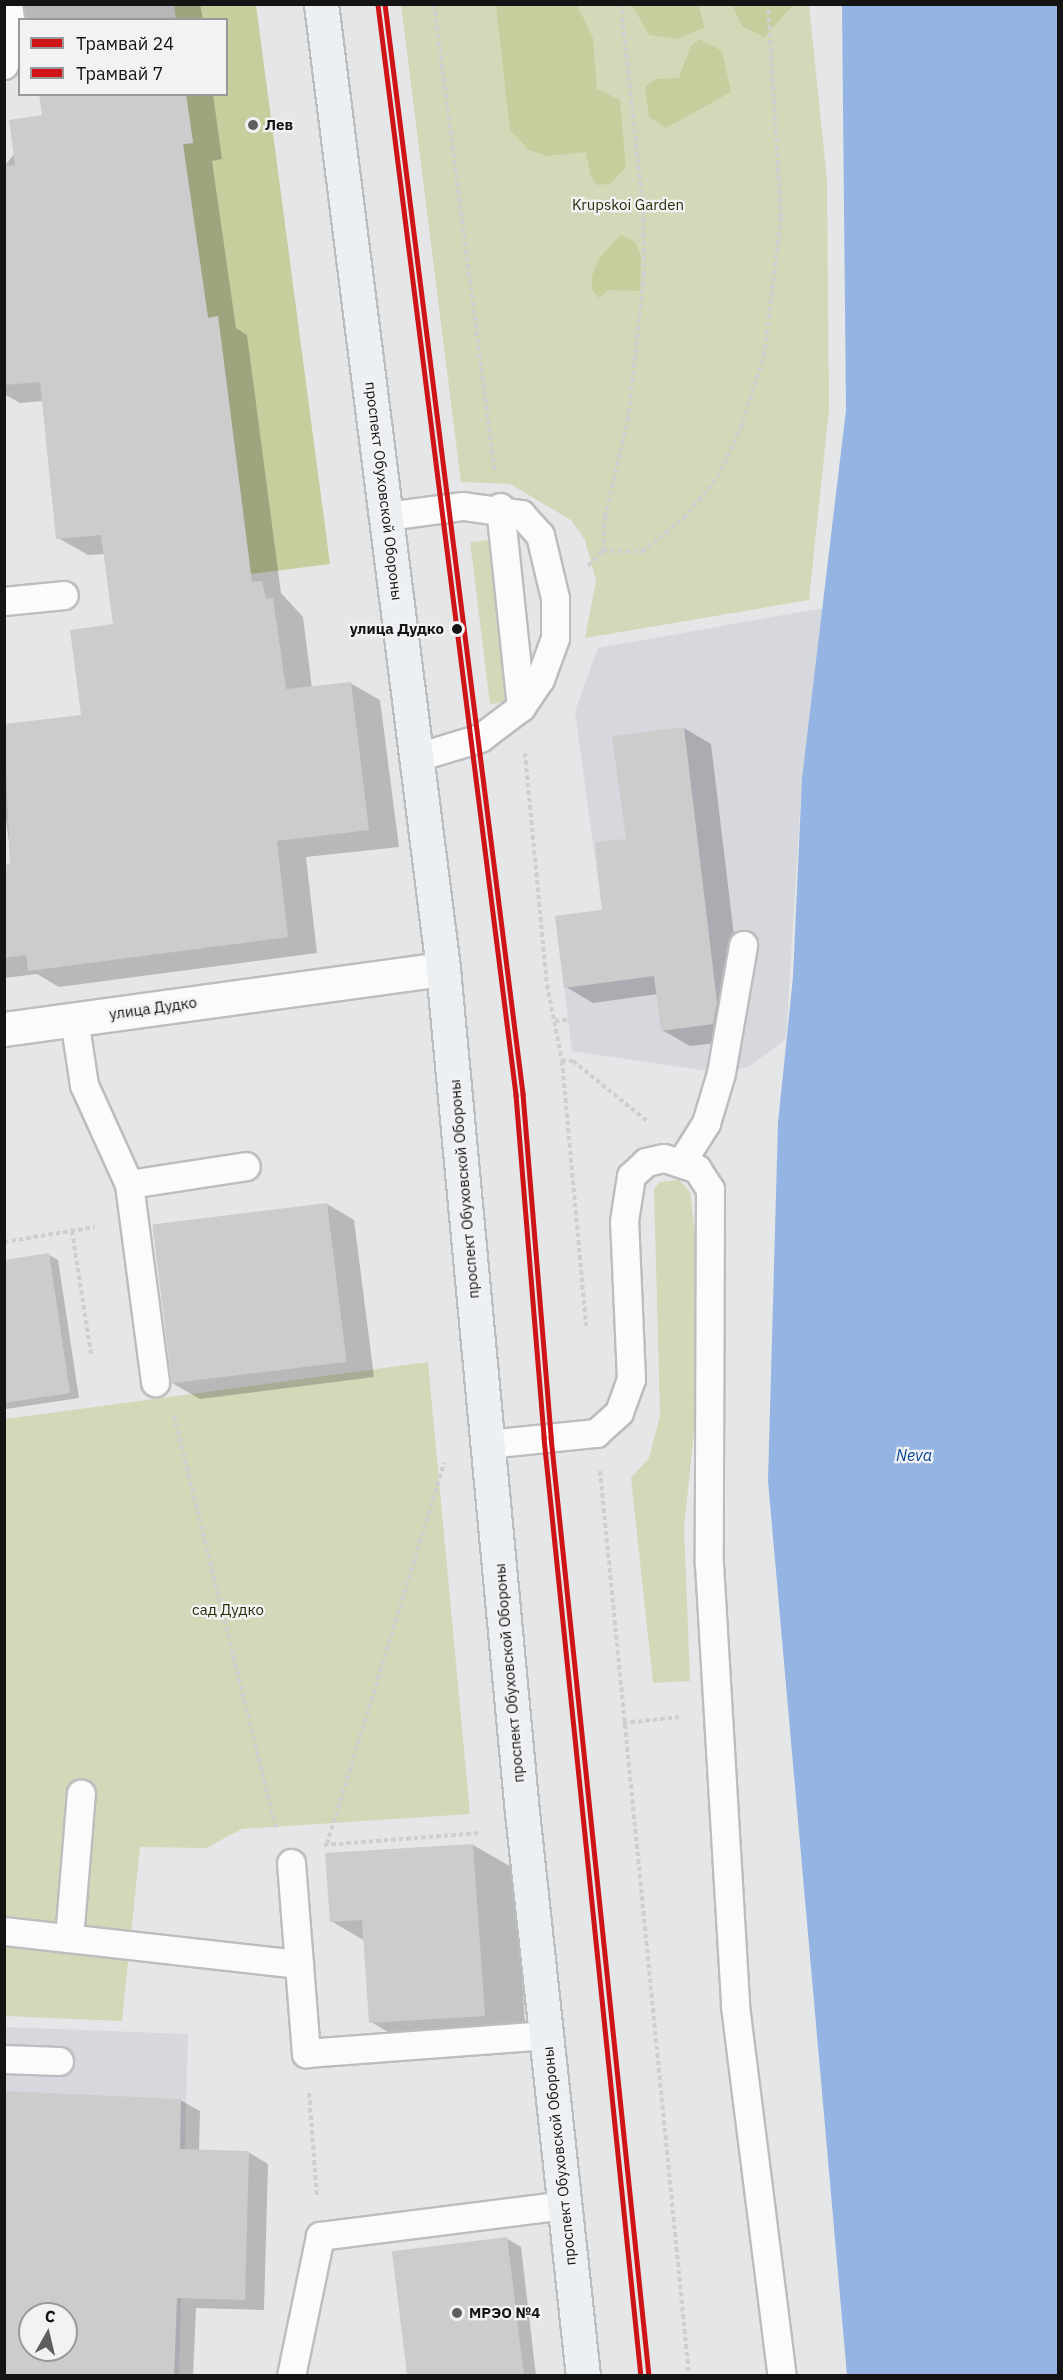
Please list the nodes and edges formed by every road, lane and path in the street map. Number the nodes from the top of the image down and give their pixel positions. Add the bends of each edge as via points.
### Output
1 (8, 4) edge
2 (321, 4) edge
3 (434, 4) edge
4 (621, 4) edge
5 (768, 4) edge
6 (4, 65) edge
7 (496, 473) dead end
8 (500, 507) junction
9 (387, 516) junction
10 (64, 595) dead end
11 (4, 601) edge
12 (521, 707) junction
13 (417, 757) junction
14 (742, 945) dead end
15 (443, 969) junction
16 (74, 1019) junction
17 (568, 1020) dead end
18 (555, 1021) junction
19 (4, 1029) edge
20 (562, 1061) junction
21 (673, 1160) junction
22 (246, 1166) dead end
23 (129, 1184) junction
24 (134, 1222) junction
25 (72, 1231) junction
26 (4, 1242) edge
27 (587, 1339) dead end
28 (91, 1354) dead end
29 (155, 1382) joint
30 (596, 1433) junction
31 (487, 1444) junction
32 (446, 1457) dead end
33 (679, 1717) dead end
34 (623, 1724) junction
35 (81, 1793) dead end
36 (483, 1833) dead end
37 (327, 1844) junction
38 (291, 1863) junction
39 (4, 1931) edge
40 (69, 1938) junction
41 (299, 1964) junction
42 (546, 2035) junction
43 (306, 2053) junction
44 (4, 2059) edge
45 (59, 2061) dead end
46 (564, 2205) junction
47 (320, 2236) junction
48 (291, 2376) edge
49 (583, 2376) edge
50 (689, 2376) edge
51 (782, 2376) edge

1 - 6 lane via 12,43
2 - 9 main road, проспект Обуховской Обороны
3 - 7 path
4 - 5 path via 643,208 644,276 628,420 605,518 603,551 642,552 684,518 718,477 741,428 764,356 781,218
8 - 9 lane via 463,506
8 - 12 lane
8 - 12 lane via 521,514 540,535 555,598 555,638 540,679
9 - 13 main road, проспект Обуховской Обороны
10 - 11 lane
12 - 13 lane via 480,738
12 - 18 path
13 - 15 main road, проспект Обуховской Обороны
14 - 21 lane via 721,1073 706,1123
15 - 16 street, улица Дудко
15 - 31 main road, проспект Обуховской Обороны
16 - 19 street, улица Дудко
16 - 23 lane via 84,1085
17 - 18 path
18 - 20 path
20 - 21 path via 573,1061 628,1102 652,1126
20 - 27 path
21 - 30 lane via 646,1162 631,1176 625,1197 631,1379 620,1412
21 - 51 lane via 697,1169 710,1189 709,1564 735,2007
22 - 23 lane
23 - 24 lane
24 - 25 path
24 - 29 lane
25 - 26 path
25 - 28 path
29 - 38 path via 170,1401 281,1851
30 - 31 lane
30 - 34 path
31 - 42 main road, проспект Обуховской Обороны
32 - 37 path
33 - 34 path
34 - 50 path
35 - 40 lane
36 - 37 path
37 - 38 path
38 - 41 lane
39 - 40 lane
40 - 41 lane
41 - 43 lane
42 - 43 lane
42 - 46 main road, проспект Обуховской Обороны
43 - 47 path
44 - 45 lane
46 - 47 lane
46 - 49 main road, проспект Обуховской Обороны
47 - 48 lane

